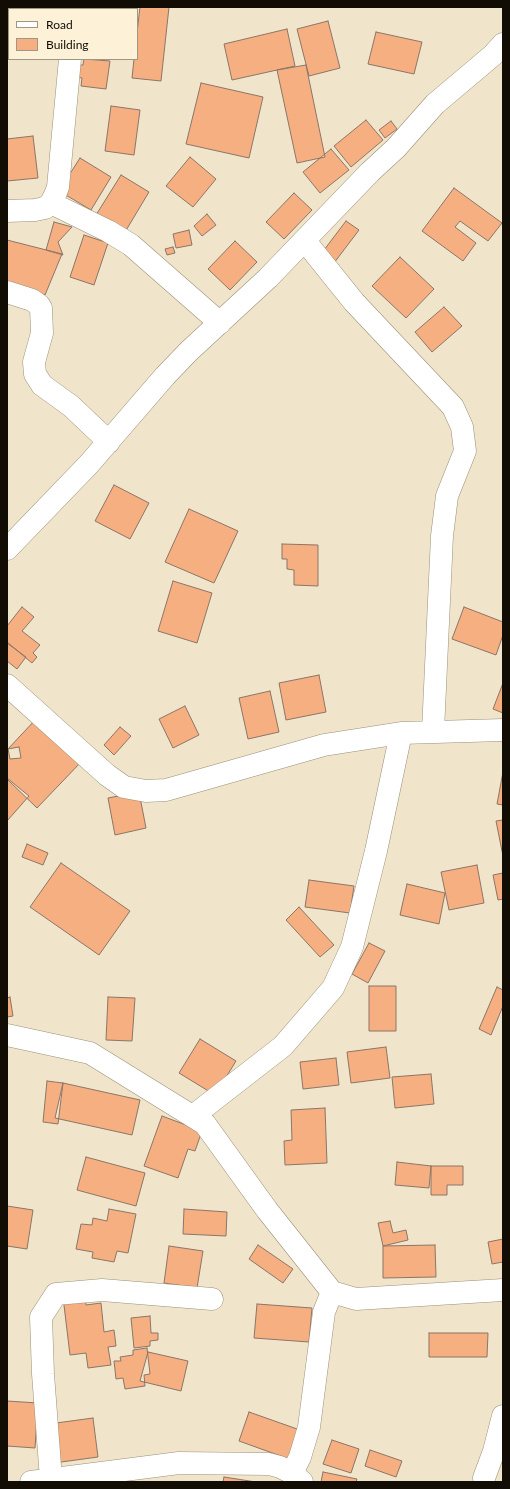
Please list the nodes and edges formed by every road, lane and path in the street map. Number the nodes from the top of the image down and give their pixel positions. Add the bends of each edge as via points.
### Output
1 (503, 44) edge
2 (70, 60) edge
3 (51, 203) junction
4 (7, 211) edge
5 (305, 241) junction
6 (7, 292) edge
7 (220, 323) junction
8 (109, 442) junction
9 (7, 549) edge
10 (7, 685) edge
11 (503, 730) edge
12 (433, 731) junction
13 (401, 733) junction
14 (7, 1035) edge
15 (193, 1116) junction
16 (503, 1290) edge
17 (332, 1292) junction
18 (212, 1299) dead end
19 (503, 1416) edge
20 (297, 1478) edge
21 (484, 1478) dead end
22 (41, 1480) edge

1 - 5 street via 435,104
2 - 3 street via 58,187
3 - 4 street via 45,208 35,210
3 - 7 street via 108,230 131,245
5 - 7 street
5 - 12 street via 354,302 453,407 462,427 465,451 447,496 442,536
6 - 8 street via 32,300 41,308 42,332 34,362 35,374 42,385 70,406
7 - 8 street via 184,356
8 - 9 street
10 - 13 street via 108,775 124,787 146,791 166,790 324,745
11 - 12 street
12 - 13 street
13 - 15 street via 352,947 333,988 283,1046
14 - 15 street via 90,1053
15 - 17 street via 205,1124 267,1210
16 - 17 street via 356,1299
17 - 20 street via 324,1312 309,1427
18 - 22 street via 102,1290 56,1294 41,1317
19 - 21 street
20 - 22 street via 280,1467 269,1464 179,1463

